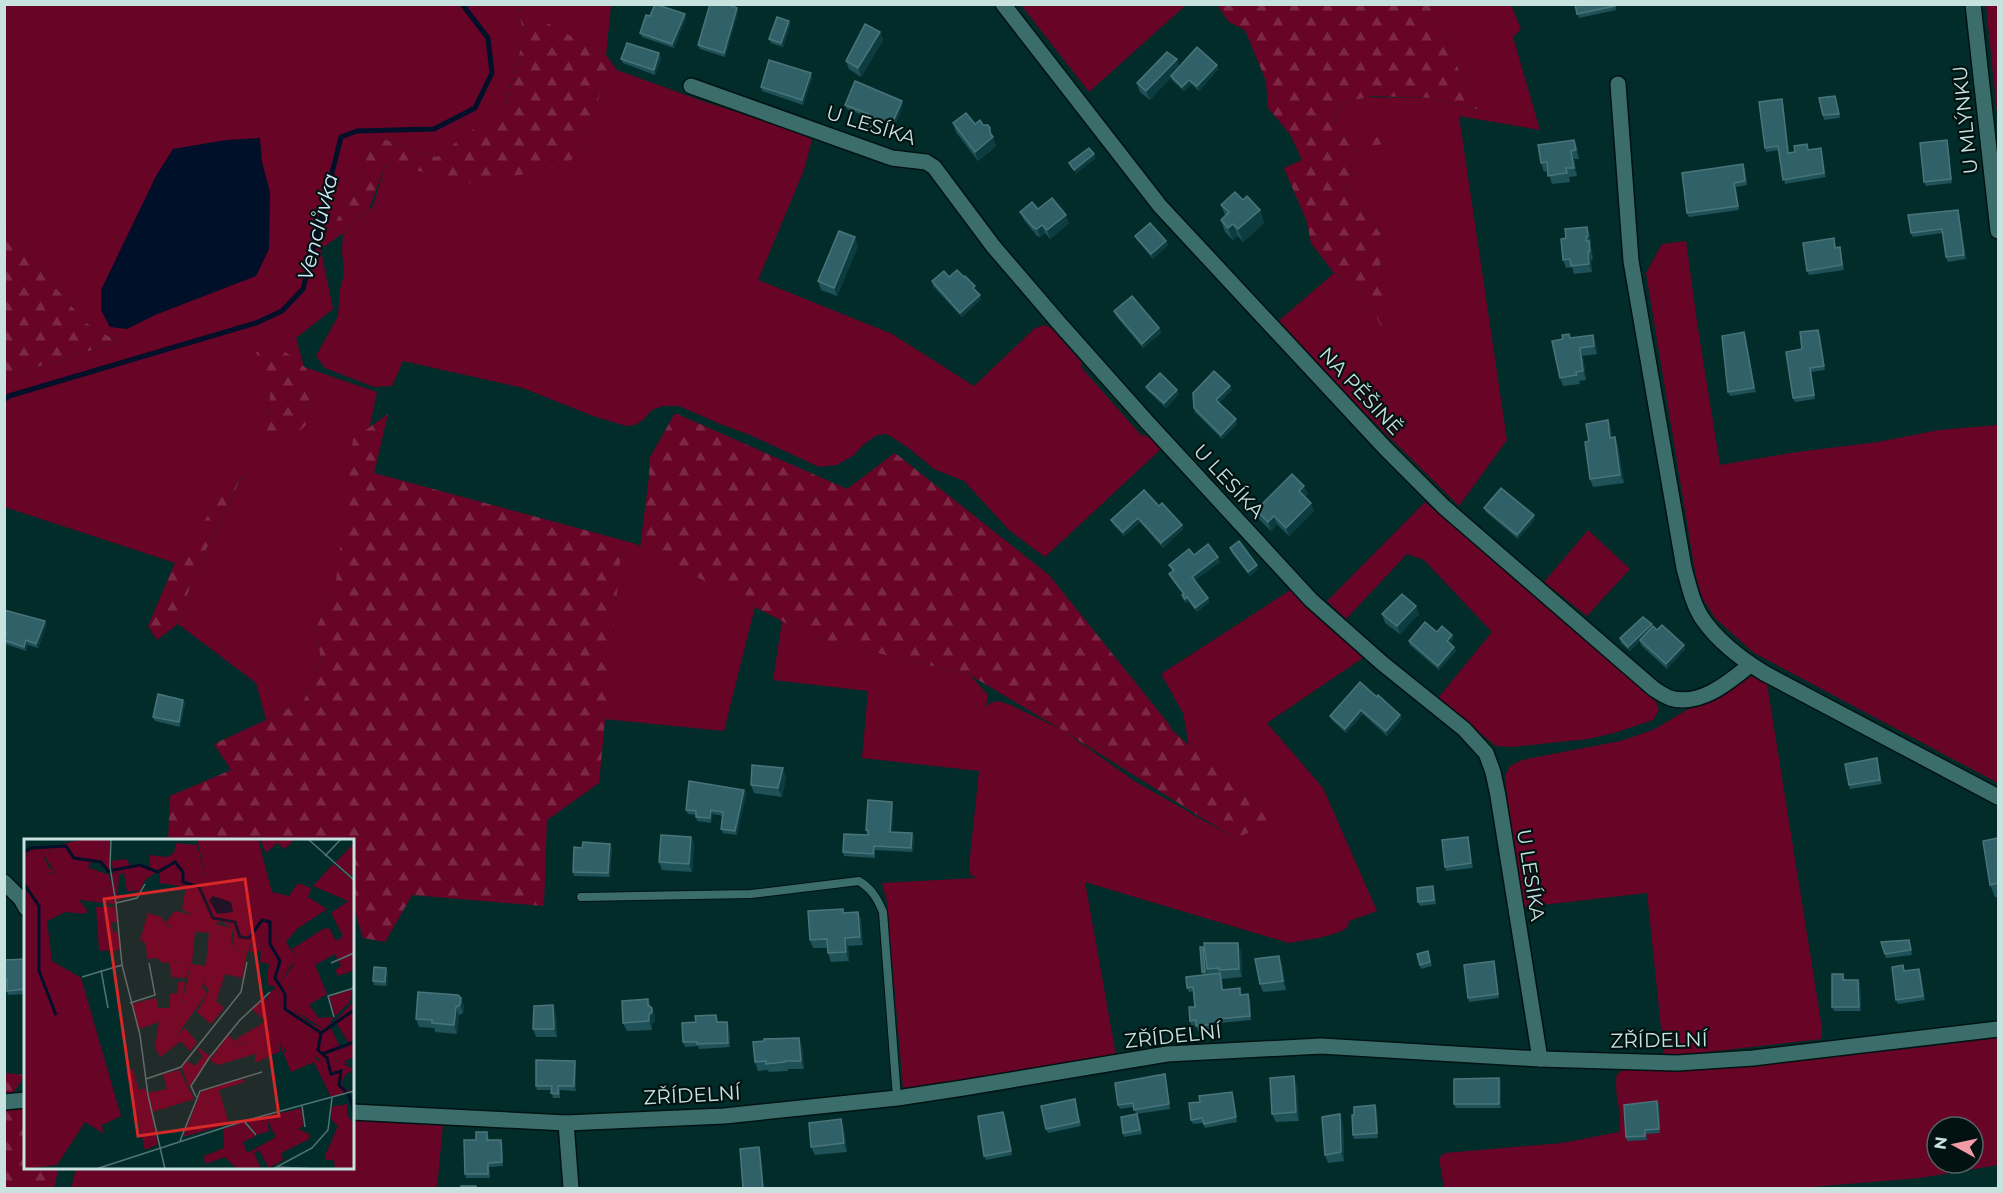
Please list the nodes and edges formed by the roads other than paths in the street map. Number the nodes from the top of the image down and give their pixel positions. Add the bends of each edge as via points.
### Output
1 (1003, 4) edge
2 (1973, 4) edge
3 (1618, 84) dead end
4 (691, 86) dead end
5 (1998, 231) edge
6 (1750, 665) junction
7 (1998, 797) edge
8 (4, 882) edge
9 (581, 897) dead end
10 (24, 904) edge
11 (1998, 1029) edge
12 (1540, 1059) junction
13 (897, 1098) junction
14 (24, 1100) edge
15 (4, 1102) edge
16 (354, 1112) edge
17 (566, 1123) junction
18 (571, 1188) edge

1 - 6 street, NA PĚŠINĚ via 1160,207 1444,507 1654,689 1670,698 1702,697
2 - 5 street, U MLÝNKU
3 - 6 street via 1631,261 1684,568 1691,596 1704,621
4 - 12 street, U LESÍKA via 892,158 934,166 993,246 1059,323 1311,600 1464,729 1486,753 1498,796
6 - 7 street
8 - 10 street
9 - 13 lane via 751,894 859,881 875,896 883,912
11 - 12 street, ZŘÍDELNÍ via 1753,1058 1677,1063
12 - 13 street, ZŘÍDELNÍ via 1321,1046 1167,1054
13 - 17 street, ZŘÍDELNÍ via 724,1116
14 - 15 street
16 - 17 street, ZŘÍDELNÍ
17 - 18 street

